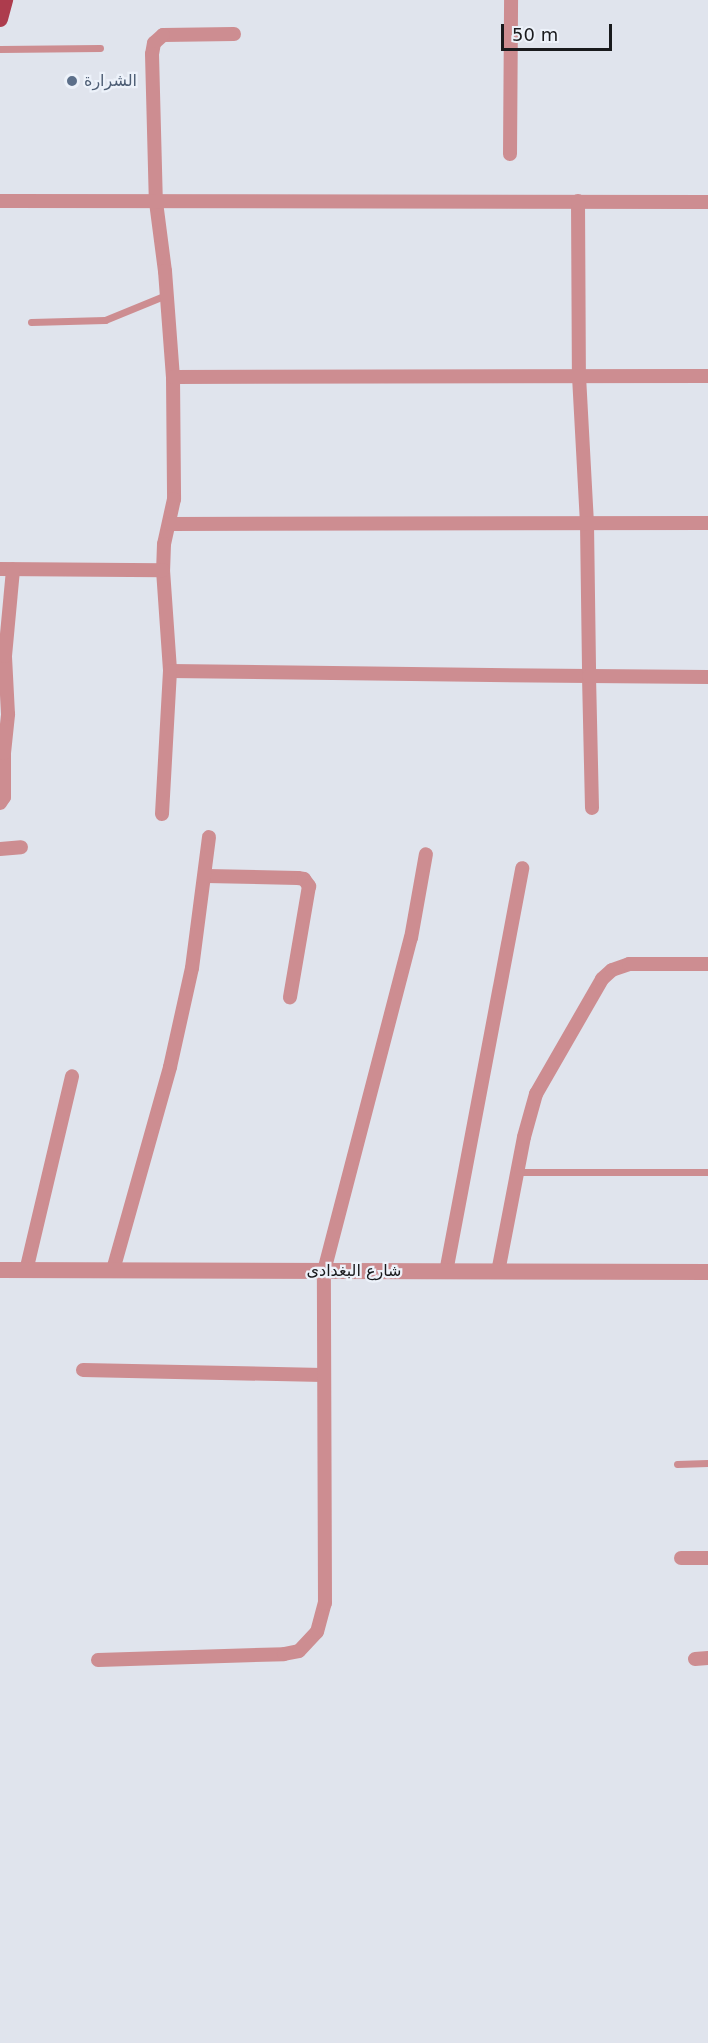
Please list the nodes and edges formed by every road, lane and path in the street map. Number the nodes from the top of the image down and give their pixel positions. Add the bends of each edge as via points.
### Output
1 (4, 0) edge
2 (511, 0) edge
3 (0, 18) edge
4 (234, 34) dead end
5 (100, 48) dead end
6 (0, 49) edge
7 (510, 154) dead end
8 (0, 201) edge
9 (578, 201) junction
10 (156, 202) junction
11 (708, 202) edge
12 (166, 296) junction
13 (30, 322) dead end
14 (579, 376) junction
15 (708, 376) edge
16 (174, 377) junction
17 (170, 524) junction
18 (587, 524) junction
19 (708, 524) edge
20 (6, 569) edge
21 (163, 570) junction
22 (170, 671) junction
23 (589, 676) junction
24 (708, 677) edge
25 (0, 803) edge
26 (592, 808) dead end
27 (162, 814) dead end
28 (209, 837) dead end
29 (21, 847) dead end
30 (0, 849) edge
31 (426, 854) dead end
32 (522, 868) dead end
33 (206, 876) junction
34 (708, 964) edge
35 (290, 997) dead end
36 (72, 1076) dead end
37 (517, 1172) junction
38 (708, 1172) edge
39 (0, 1270) edge
40 (26, 1270) junction
41 (113, 1270) junction
42 (324, 1271) junction
43 (446, 1272) junction
44 (498, 1272) junction
45 (708, 1272) edge
46 (83, 1370) dead end
47 (323, 1375) junction
48 (708, 1463) edge
49 (677, 1464) dead end
50 (681, 1558) dead end
51 (708, 1558) edge
52 (98, 1660) dead end

1 - 3 main road
2 - 7 street
4 - 10 street via 163,35 154,43
5 - 6 lane
8 - 10 street
9 - 10 street
9 - 11 street
9 - 14 street
10 - 12 street
12 - 13 lane via 105,320
12 - 16 street
14 - 15 street
14 - 16 street
14 - 18 street
16 - 17 street via 174,499
17 - 18 street
17 - 21 street
18 - 19 street
18 - 23 street
20 - 21 street
20 - 25 street via 8,714 4,797
21 - 22 street
22 - 23 street
22 - 27 street
23 - 24 street
23 - 26 street
28 - 33 street
29 - 30 street
31 - 42 street via 411,938
32 - 43 street
33 - 35 street via 298,878 309,886
33 - 41 street via 192,968 170,1067
34 - 37 street via 629,964 612,970 602,979 537,1094
36 - 40 street
37 - 38 lane
37 - 44 street
39 - 40 street, شارع البغدادى
40 - 41 street, شارع البغدادى
41 - 42 street, شارع البغدادى
42 - 43 street, شارع البغدادى
42 - 47 street
43 - 44 street, شارع البغدادى
44 - 45 street, شارع البغدادى
46 - 47 street
47 - 52 street via 324,1603 317,1632 299,1651 284,1654
48 - 49 lane
50 - 51 street

